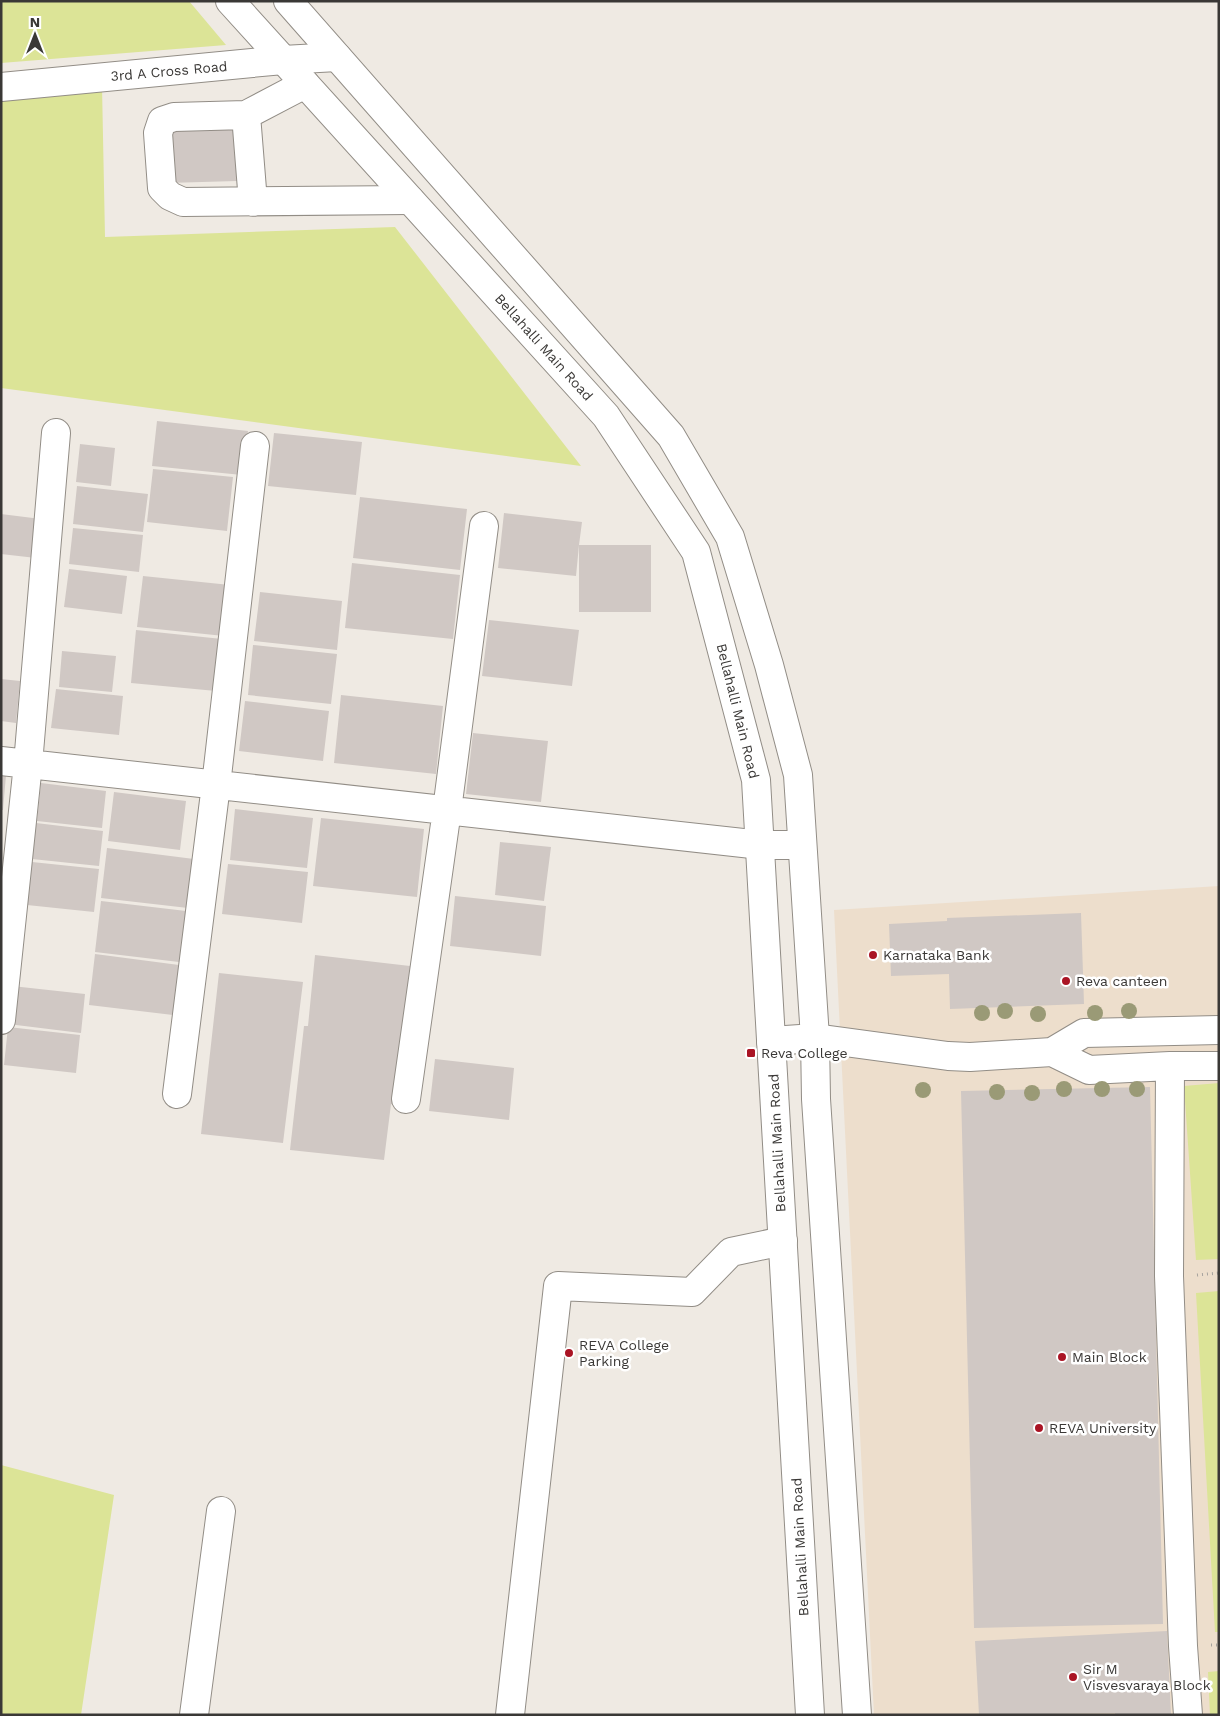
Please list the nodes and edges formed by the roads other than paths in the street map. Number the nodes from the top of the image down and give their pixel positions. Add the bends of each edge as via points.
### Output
1 (230, 1) edge
2 (288, 1) edge
3 (336, 57) junction
4 (283, 60) junction
5 (305, 84) junction
6 (1, 87) edge
7 (246, 116) junction
8 (410, 200) junction
9 (253, 202) junction
10 (56, 432) dead end
11 (255, 446) dead end
12 (484, 526) dead end
13 (1, 761) edge
14 (28, 764) junction
15 (216, 785) junction
16 (447, 810) junction
17 (761, 845) junction
18 (802, 845) junction
19 (1, 1020) edge
20 (1219, 1030) edge
21 (815, 1038) junction
22 (771, 1041) junction
23 (1052, 1052) junction
24 (1170, 1066) junction
25 (1219, 1066) edge
26 (177, 1094) dead end
27 (406, 1099) dead end
28 (783, 1241) junction
29 (221, 1511) dead end
30 (194, 1715) edge
31 (510, 1715) edge
32 (810, 1715) edge
33 (856, 1715) edge
34 (1188, 1715) edge

1 - 4 main road, Bellahalli Main Road
2 - 3 main road
3 - 4 main road, 3rd A Cross Road
3 - 18 main road via 670,436 730,537 798,775
4 - 5 main road, Bellahalli Main Road
4 - 6 main road, 3rd A Cross Road
5 - 7 main road
5 - 8 main road, Bellahalli Main Road
7 - 9 main road
7 - 9 main road via 174,117 162,121 158,133 162,188 183,202
8 - 9 main road
8 - 17 main road, Bellahalli Main Road via 606,416 696,552 756,780
10 - 14 main road
11 - 15 main road
12 - 16 main road
13 - 14 main road
14 - 15 main road
14 - 19 main road
15 - 16 main road
15 - 26 main road
16 - 17 main road
16 - 27 main road
17 - 18 main road
17 - 22 main road, Bellahalli Main Road
18 - 21 main road
20 - 23 main road via 1084,1033
21 - 22 main road
21 - 23 main road via 948,1056
21 - 33 main road via 816,1099
22 - 28 main road, Bellahalli Main Road
23 - 24 main road via 1089,1070
24 - 25 main road
24 - 34 main road via 1169,1276
28 - 31 main road via 731,1252 692,1292 558,1286
28 - 32 main road, Bellahalli Main Road
29 - 30 main road

